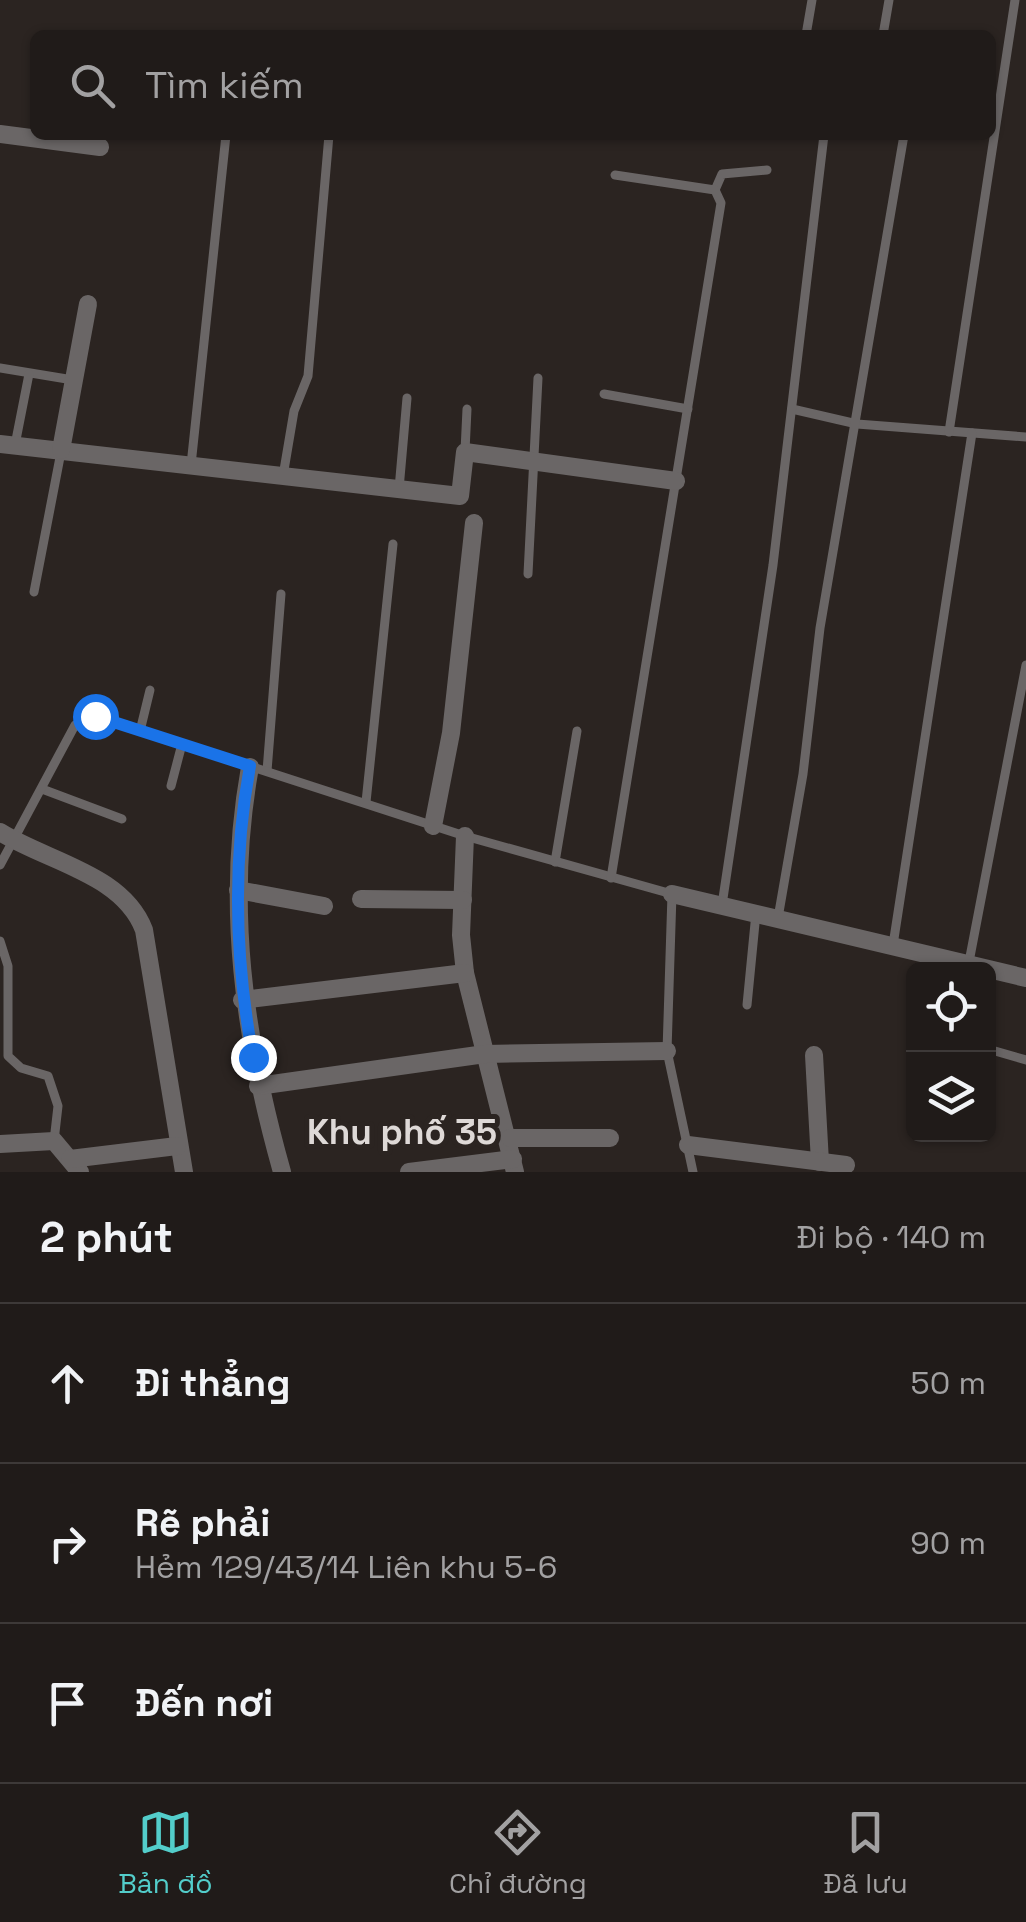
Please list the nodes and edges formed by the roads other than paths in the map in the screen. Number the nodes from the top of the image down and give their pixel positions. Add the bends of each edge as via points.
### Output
1 (812, 0) edge
2 (888, 0) edge
3 (1015, 0) edge
4 (807, 30) edge
5 (883, 30) edge
6 (996, 124) edge
7 (0, 134) edge
8 (30, 138) edge
9 (46, 140) edge
10 (225, 140) edge
11 (329, 140) edge
12 (823, 140) edge
13 (903, 140) edge
14 (994, 140) edge
15 (100, 147) dead end
16 (767, 170) dead end
17 (615, 175) dead end
18 (716, 190) junction
19 (88, 304) dead end
20 (0, 369) edge
21 (28, 374) junction
22 (538, 378) dead end
23 (73, 380) junction
24 (604, 394) dead end
25 (408, 398) dead end
26 (792, 408) junction
27 (467, 409) dead end
28 (688, 409) junction
29 (858, 424) junction
30 (949, 432) junction
31 (972, 433) junction
32 (1026, 437) edge
33 (8, 445) edge
34 (61, 450) junction
35 (465, 452) junction
36 (534, 462) junction
37 (191, 465) junction
38 (283, 476) junction
39 (676, 481) junction
40 (399, 489) junction
41 (474, 523) dead end
42 (393, 544) dead end
43 (528, 574) dead end
44 (34, 592) dead end
45 (282, 594) dead end
46 (1026, 665) edge
47 (150, 690) dead end
48 (578, 730) dead end
49 (140, 731) junction
50 (182, 744) junction
51 (258, 769) junction
52 (171, 786) dead end
53 (42, 789) junction
54 (366, 802) junction
55 (122, 819) dead end
56 (433, 826) junction
57 (8, 836) edge
58 (465, 836) junction
59 (555, 862) junction
60 (0, 865) edge
61 (611, 878) junction
62 (238, 890) junction
63 (672, 894) junction
64 (361, 899) dead end
65 (463, 900) junction
66 (722, 905) junction
67 (324, 906) dead end
68 (756, 913) junction
69 (778, 918) junction
70 (0, 941) edge
71 (893, 945) junction
72 (969, 962) joint
73 (996, 970) edge
74 (465, 973) junction
75 (1026, 978) edge
76 (242, 1000) junction
77 (747, 1005) dead end
78 (667, 1051) junction
79 (996, 1051) edge
80 (485, 1054) junction
81 (814, 1055) dead end
82 (1026, 1060) edge
83 (258, 1086) junction
84 (510, 1138) junction
85 (610, 1138) dead end
86 (54, 1141) junction
87 (0, 1144) edge
88 (688, 1145) junction
89 (177, 1146) junction
90 (820, 1162) junction
91 (75, 1165) edge
92 (846, 1165) dead end
93 (514, 1166) edge
94 (184, 1172) edge
95 (282, 1172) edge
96 (409, 1172) edge
97 (693, 1172) edge

1 - 4 lane
2 - 5 lane
3 - 6 lane
7 - 8 street
9 - 15 street
10 - 37 lane
11 - 38 lane via 308,376 294,411
12 - 26 lane
13 - 29 lane
14 - 30 lane
16 - 18 lane via 722,174
17 - 18 lane
18 - 28 lane via 721,204
19 - 23 street
20 - 21 lane
21 - 23 lane
21 - 33 lane
22 - 36 lane
23 - 34 street
24 - 28 lane
25 - 40 lane
26 - 29 lane
26 - 66 lane
27 - 35 lane
28 - 39 lane
29 - 30 lane
29 - 69 lane
30 - 31 lane
31 - 32 lane
31 - 71 lane
33 - 34 street
34 - 37 street
34 - 44 lane
35 - 36 street
35 - 40 street via 460,496
36 - 39 street
36 - 43 lane
37 - 38 street
38 - 40 street
39 - 61 lane
41 - 56 street
42 - 54 lane
45 - 51 lane
46 - 72 lane
47 - 49 lane
48 - 59 lane
49 - 50 lane
49 - 53 lane via 95,716 75,725
50 - 51 lane
50 - 52 lane
51 - 54 lane
51 - 62 street
53 - 55 lane
53 - 57 lane
54 - 56 lane
56 - 58 lane
57 - 60 lane
57 - 89 street via 118,891 136,908
58 - 59 lane
58 - 65 street
59 - 61 lane
61 - 63 lane
62 - 67 street
62 - 76 street
63 - 66 street
63 - 78 lane
64 - 65 street
65 - 74 street
66 - 68 street
68 - 69 street
68 - 77 lane
69 - 71 street
70 - 86 lane via 8,966 8,1056 48,1076 58,1106
71 - 72 street
73 - 75 street
74 - 76 street
74 - 80 street
76 - 83 street
78 - 80 street
78 - 88 lane
79 - 82 lane
80 - 83 street
80 - 84 street
81 - 90 street
83 - 95 street
84 - 85 street
84 - 93 street
86 - 87 street
86 - 91 street
88 - 90 street
88 - 97 lane
89 - 91 street
89 - 94 street
90 - 92 street
93 - 96 street

